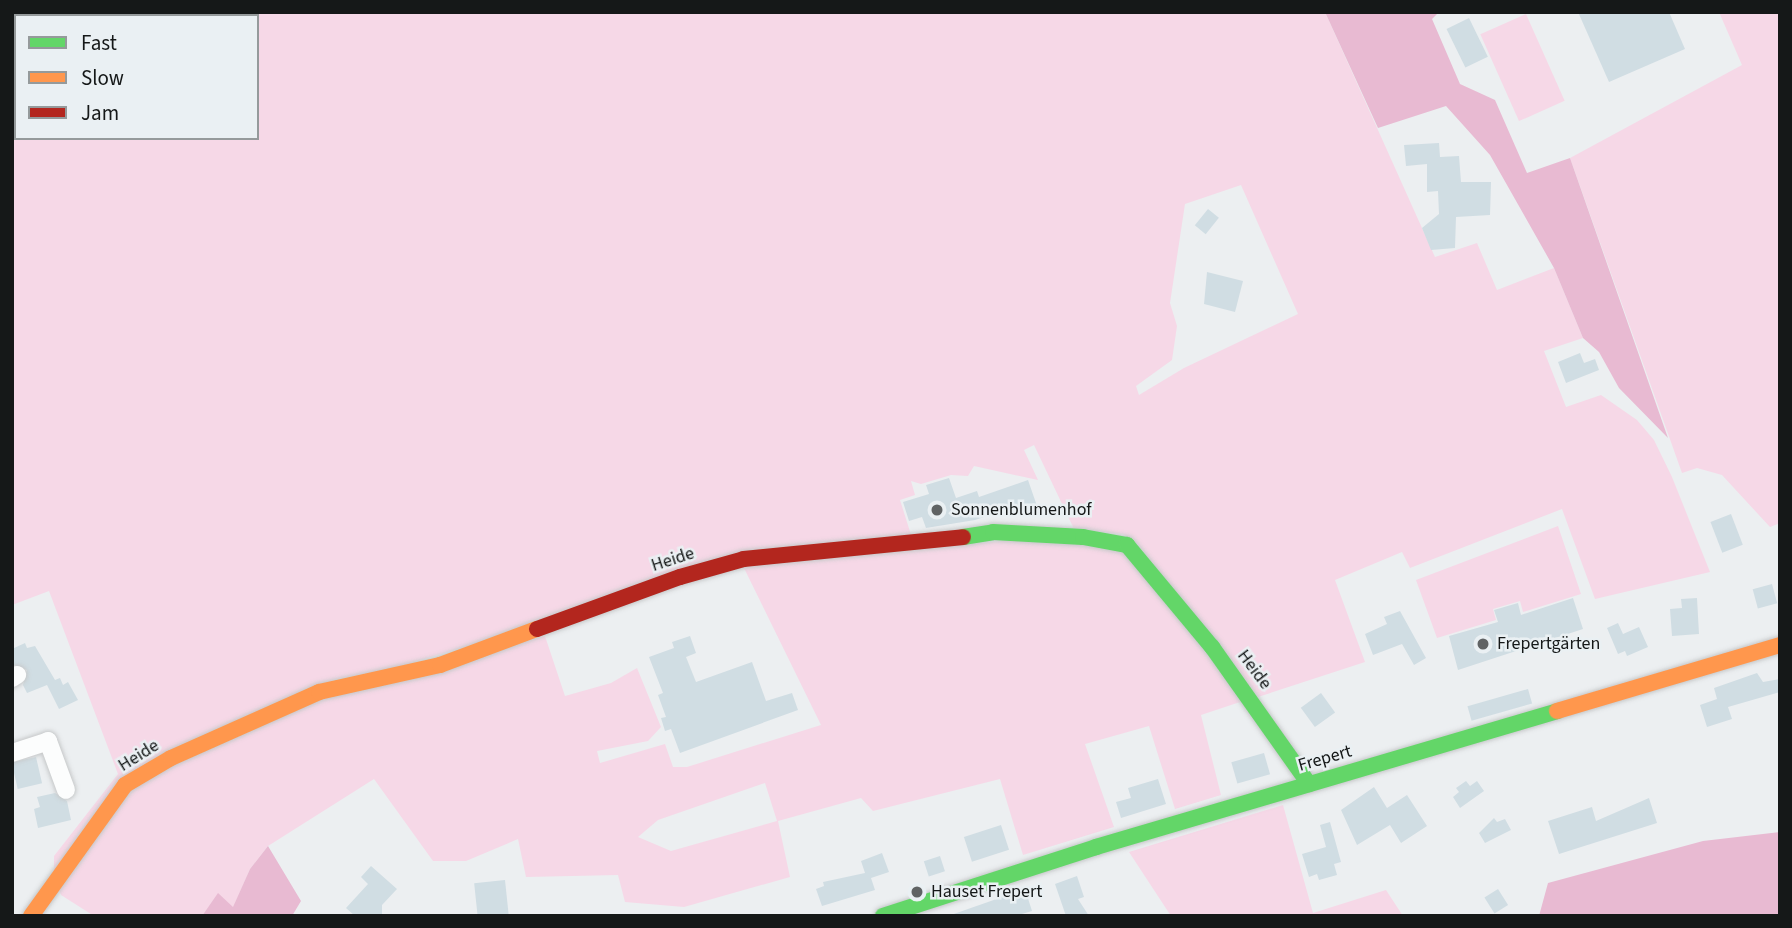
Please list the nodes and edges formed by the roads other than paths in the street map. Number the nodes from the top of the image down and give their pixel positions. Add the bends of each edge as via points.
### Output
1 (1780, 645) edge
2 (12, 753) edge
3 (1309, 784) junction
4 (66, 790) dead end
5 (31, 916) edge
6 (883, 916) edge

1 - 3 street, Frepert
2 - 4 street via 48,741
3 - 5 street, Heide via 1212,647 1127,545 1083,537 993,532 922,544 744,559 680,577 440,665 319,692 171,758 125,785
3 - 6 street, Frepert

